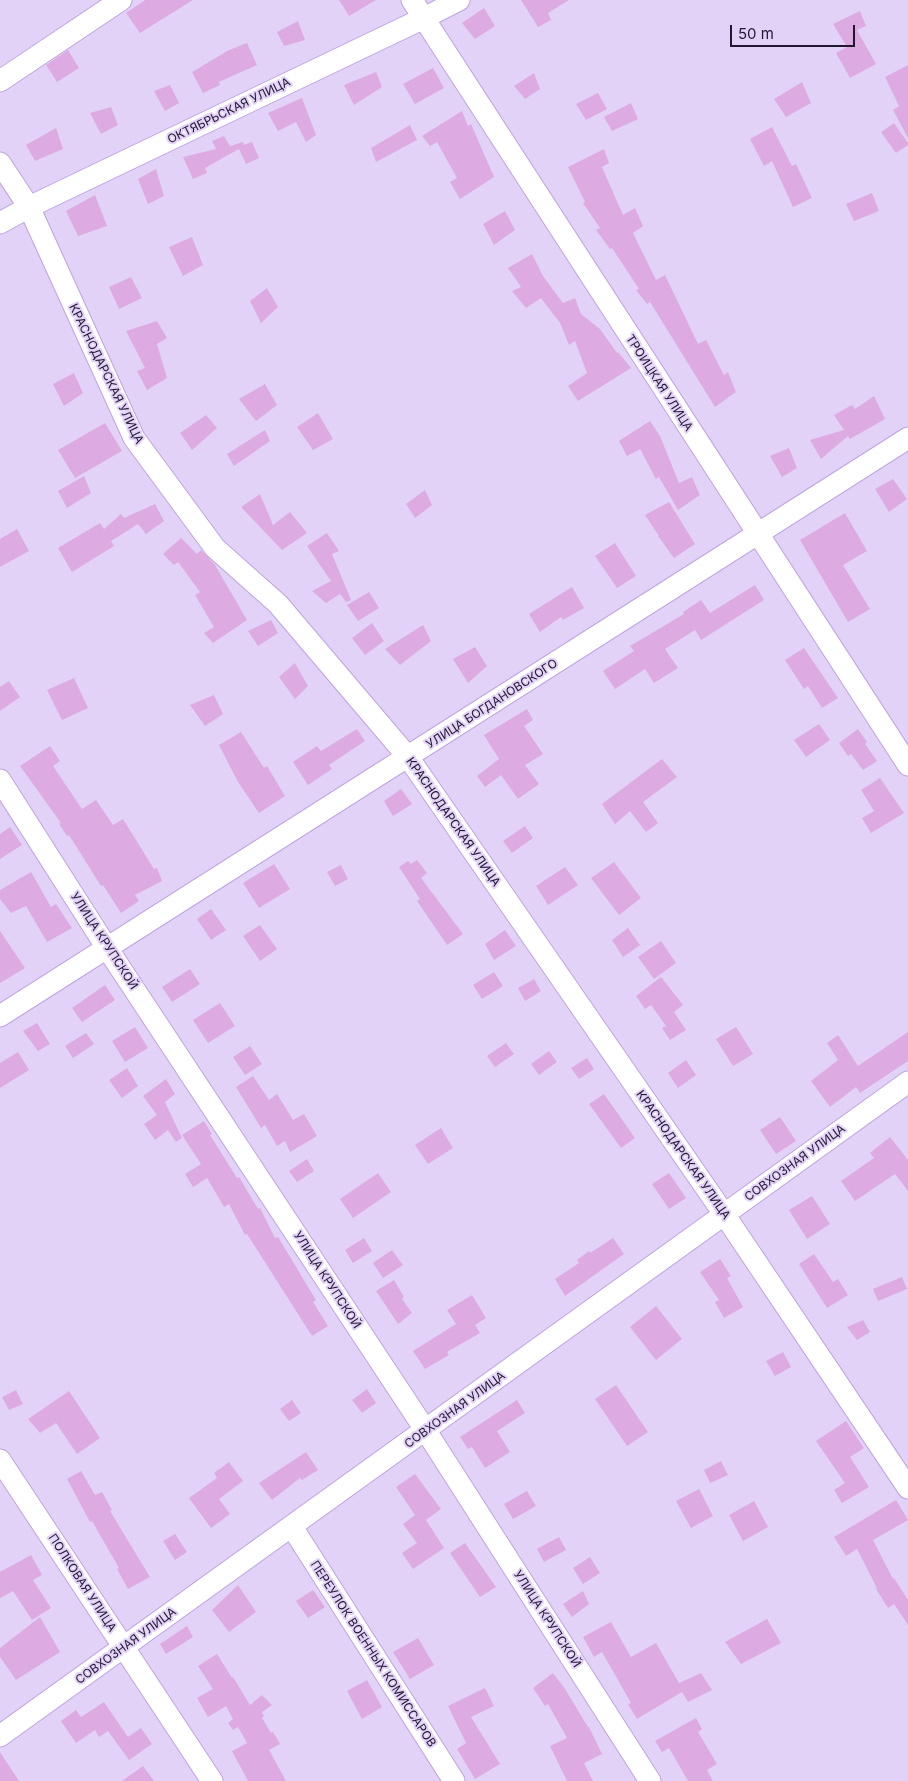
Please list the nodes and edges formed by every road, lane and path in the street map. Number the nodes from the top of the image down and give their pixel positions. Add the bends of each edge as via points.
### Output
1 (121, 0) edge
2 (412, 0) edge
3 (459, 0) edge
4 (424, 18) junction
5 (0, 81) edge
6 (0, 163) edge
7 (29, 207) junction
8 (0, 223) edge
9 (908, 438) edge
10 (758, 535) junction
11 (408, 757) junction
12 (908, 765) edge
13 (0, 780) edge
14 (108, 948) junction
15 (0, 1016) edge
16 (908, 1082) edge
17 (724, 1214) junction
18 (426, 1431) junction
19 (0, 1460) edge
20 (908, 1488) edge
21 (292, 1527) junction
22 (124, 1648) junction
23 (0, 1736) edge
24 (212, 1781) edge
25 (454, 1781) edge
26 (650, 1781) edge

1 - 5 street
2 - 4 street, ТРОИЦКАЯ УЛИЦА
3 - 4 street, ОКТЯБРЬСКАЯ УЛИЦА
4 - 7 street, ОКТЯБРЬСКАЯ УЛИЦА
4 - 10 street, ТРОИЦКАЯ УЛИЦА
6 - 7 street, КРАСНОДАРСКАЯ УЛИЦА
7 - 8 street, ОКТЯБРЬСКАЯ УЛИЦА
7 - 11 street, КРАСНОДАРСКАЯ УЛИЦА via 134,438 215,548 278,604
9 - 10 street, УЛИЦА БОГДАНОВСКОГО
10 - 11 street, УЛИЦА БОГДАНОВСКОГО
10 - 12 street, ТРОИЦКАЯ УЛИЦА
11 - 14 street, УЛИЦА БОГДАНОВСКОГО
11 - 17 street, КРАСНОДАРСКАЯ УЛИЦА
13 - 14 street, УЛИЦА КРУПСКОЙ
14 - 15 street, УЛИЦА БОГДАНОВСКОГО
14 - 18 street, УЛИЦА КРУПСКОЙ
16 - 17 street, СОВХОЗНАЯ УЛИЦА
17 - 18 street, СОВХОЗНАЯ УЛИЦА
17 - 20 street, КРАСНОДАРСКАЯ УЛИЦА
18 - 21 street, СОВХОЗНАЯ УЛИЦА
18 - 26 street, УЛИЦА КРУПСКОЙ
19 - 22 street, ПОЛКОВАЯ УЛИЦА
21 - 22 street, СОВХОЗНАЯ УЛИЦА
21 - 25 street, ПЕРЕУЛОК ВОЕННЫХ КОМИССАРОВ
22 - 23 street, СОВХОЗНАЯ УЛИЦА
22 - 24 street, ПОЛКОВАЯ УЛИЦА

